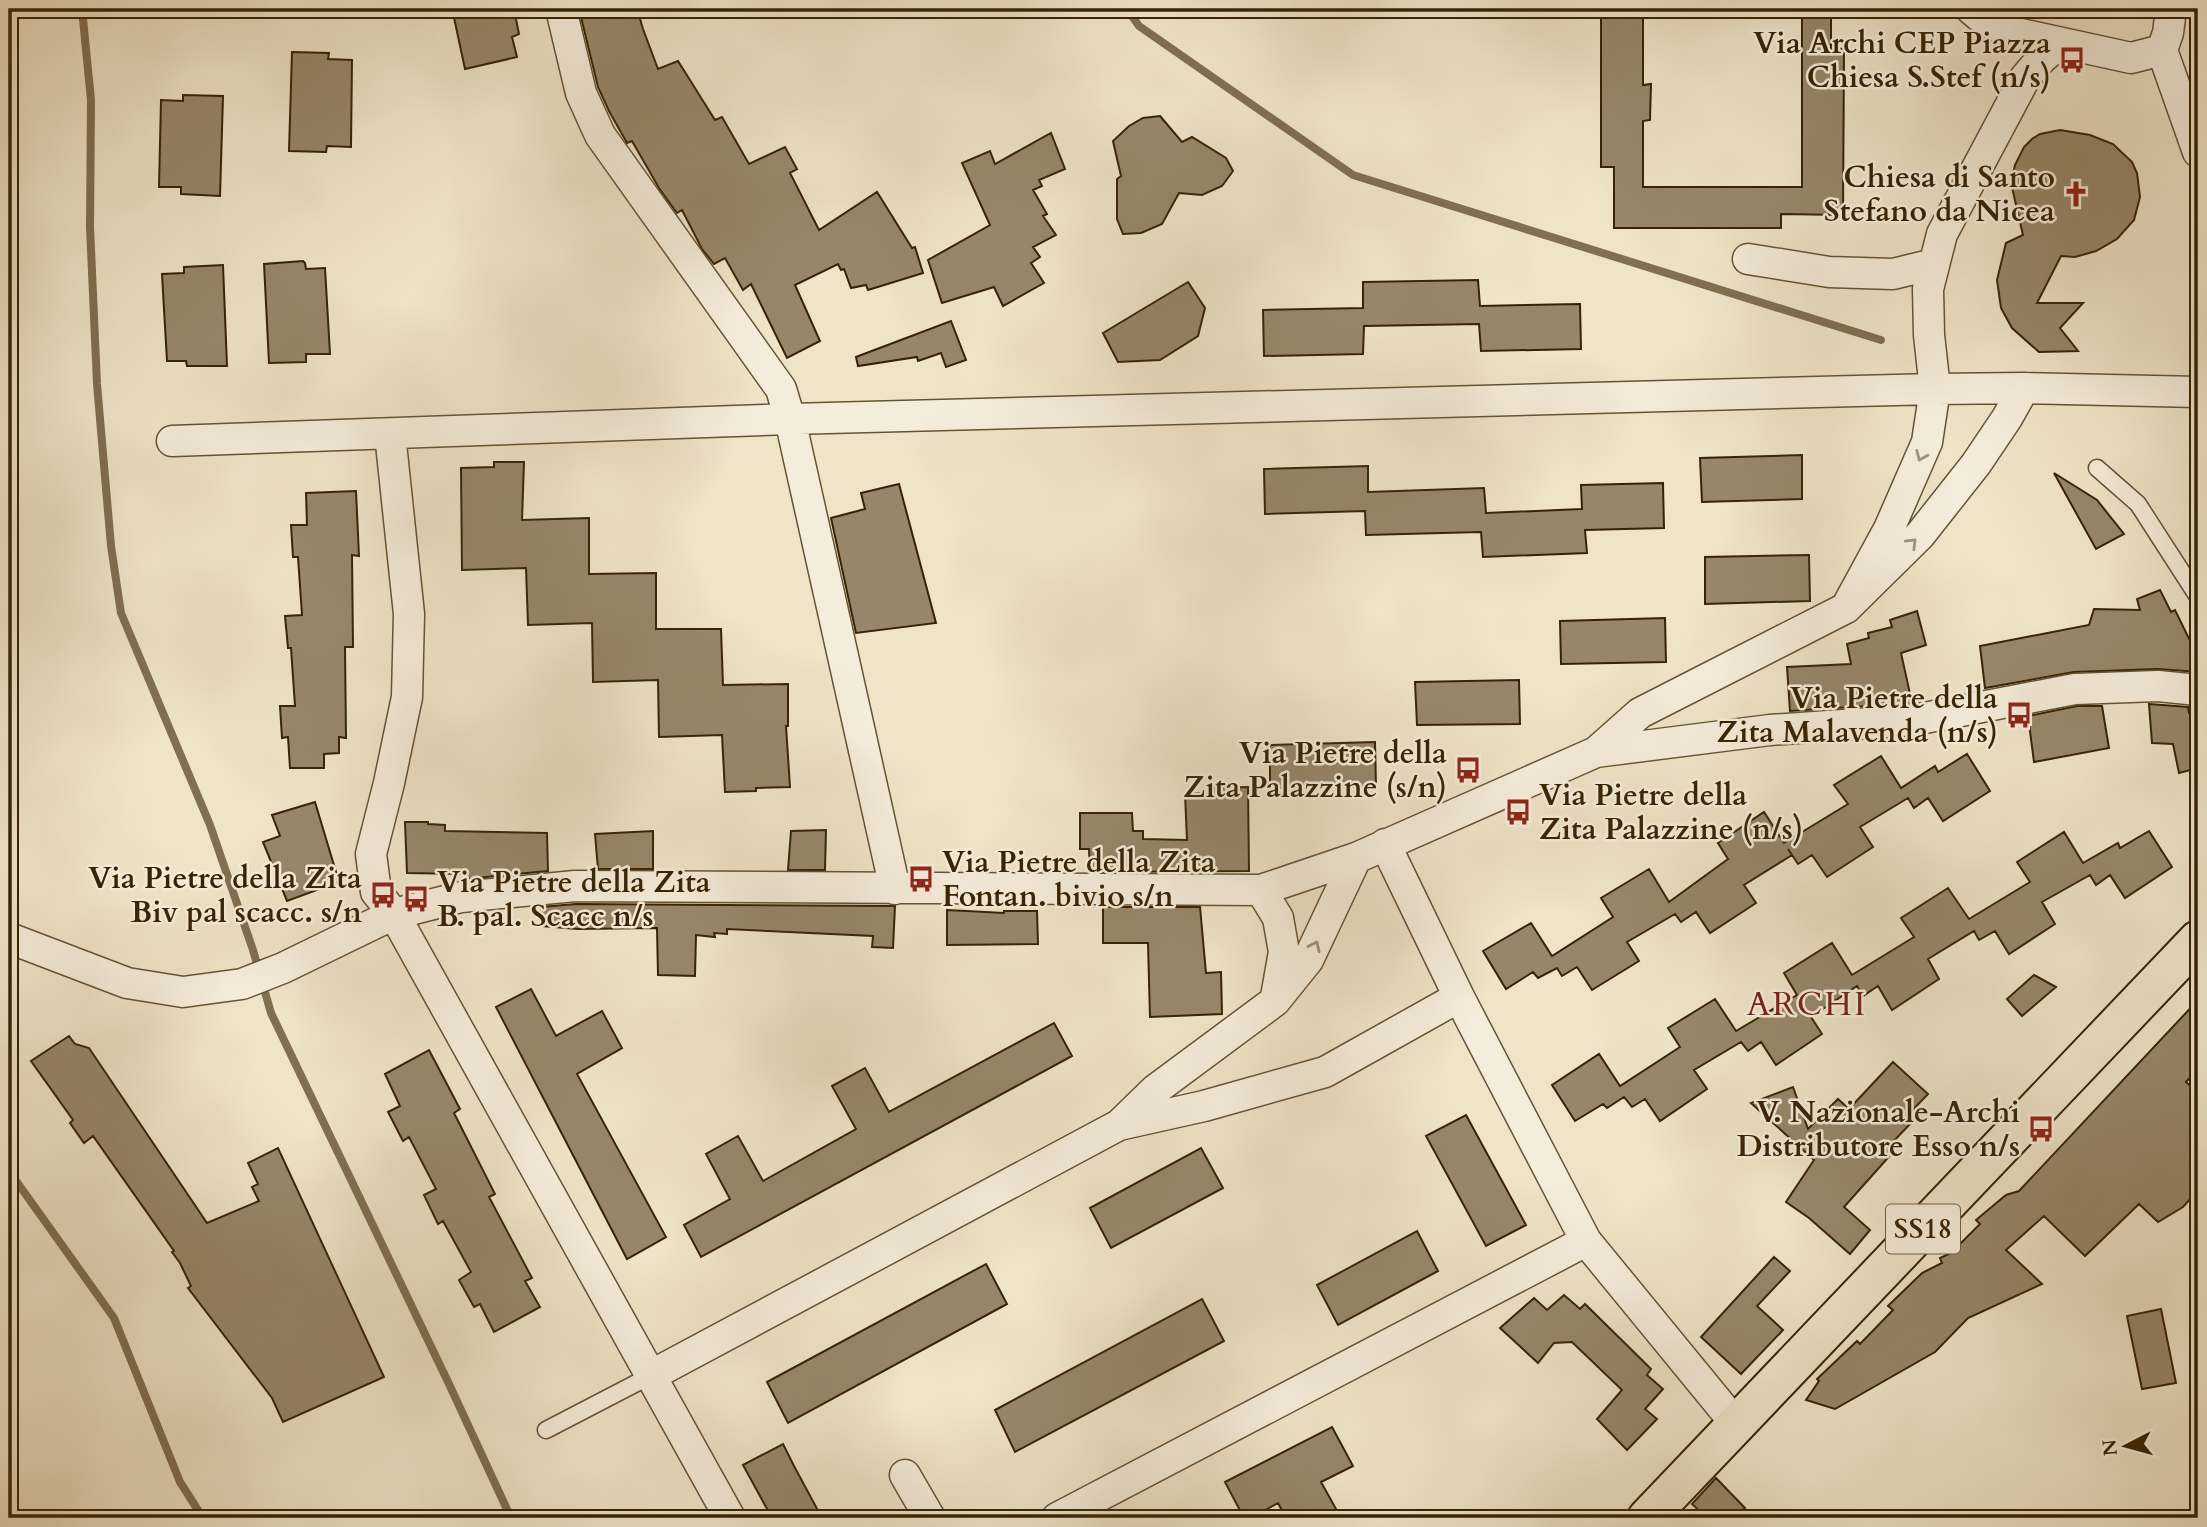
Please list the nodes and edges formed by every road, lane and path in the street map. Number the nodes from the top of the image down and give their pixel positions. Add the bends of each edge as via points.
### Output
1 (561, 9) edge
2 (1971, 9) edge
3 (2171, 9) edge
4 (2007, 31) junction
5 (2060, 43) junction
6 (2162, 50) junction
7 (2025, 78) junction
8 (2198, 152) edge
9 (1748, 259) dead end
10 (1934, 264) junction
11 (2024, 388) junction
12 (1935, 389) junction
13 (2198, 392) edge
14 (790, 419) junction
15 (390, 434) junction
16 (172, 441) dead end
17 (2097, 468) dead end
18 (2198, 597) edge
19 (1846, 608) junction
20 (2198, 690) edge
21 (1596, 752) junction
22 (1385, 844) junction
23 (1356, 858) junction
24 (895, 889) junction
25 (1261, 890) junction
26 (394, 914) junction
27 (9, 938) edge
28 (2198, 940) edge
29 (1459, 997) junction
30 (1275, 1001) junction
31 (1119, 1125) junction
32 (1586, 1241) junction
33 (650, 1376) junction
34 (1737, 1424) junction
35 (546, 1430) dead end
36 (905, 1475) dead end
37 (730, 1518) edge
38 (930, 1518) edge
39 (1057, 1518) edge
40 (1647, 1518) edge

1 - 14 street via 581,93 600,135 781,390
2 - 4 street
3 - 6 street
4 - 5 street
4 - 7 street
5 - 6 street via 2131,58
5 - 7 street
6 - 8 street
7 - 10 street via 1942,234
9 - 10 street via 1829,272 1893,274
10 - 12 street via 1928,289
11 - 12 street
11 - 13 street
19 -> 11 street via 1920,535 1976,464
12 - 14 street
12 -> 19 street via 1927,442 1889,529
14 - 15 street
14 - 24 street
15 - 16 street
15 - 26 street via 409,614 407,697 371,854 376,892
17 - 18 lane via 2138,504
19 - 21 street via 1640,713
20 - 21 street via 2158,686 2075,689 1914,720 1770,730
21 - 22 street
22 - 23 street
22 - 29 street
23 - 25 street
30 -> 23 street via 1308,960
24 - 25 street
24 - 26 street via 575,886 461,897
25 - 30 street via 1278,918 1284,952
26 - 27 street via 242,984 183,992 127,983
26 - 33 street
28 - 34 main road, SS18
29 - 31 street via 1325,1072
29 - 32 street
30 - 31 street via 1155,1090
31 - 33 street
32 - 34 street
32 - 39 street
33 - 35 lane
33 - 37 street
34 - 40 main road, SS18
36 - 38 street

